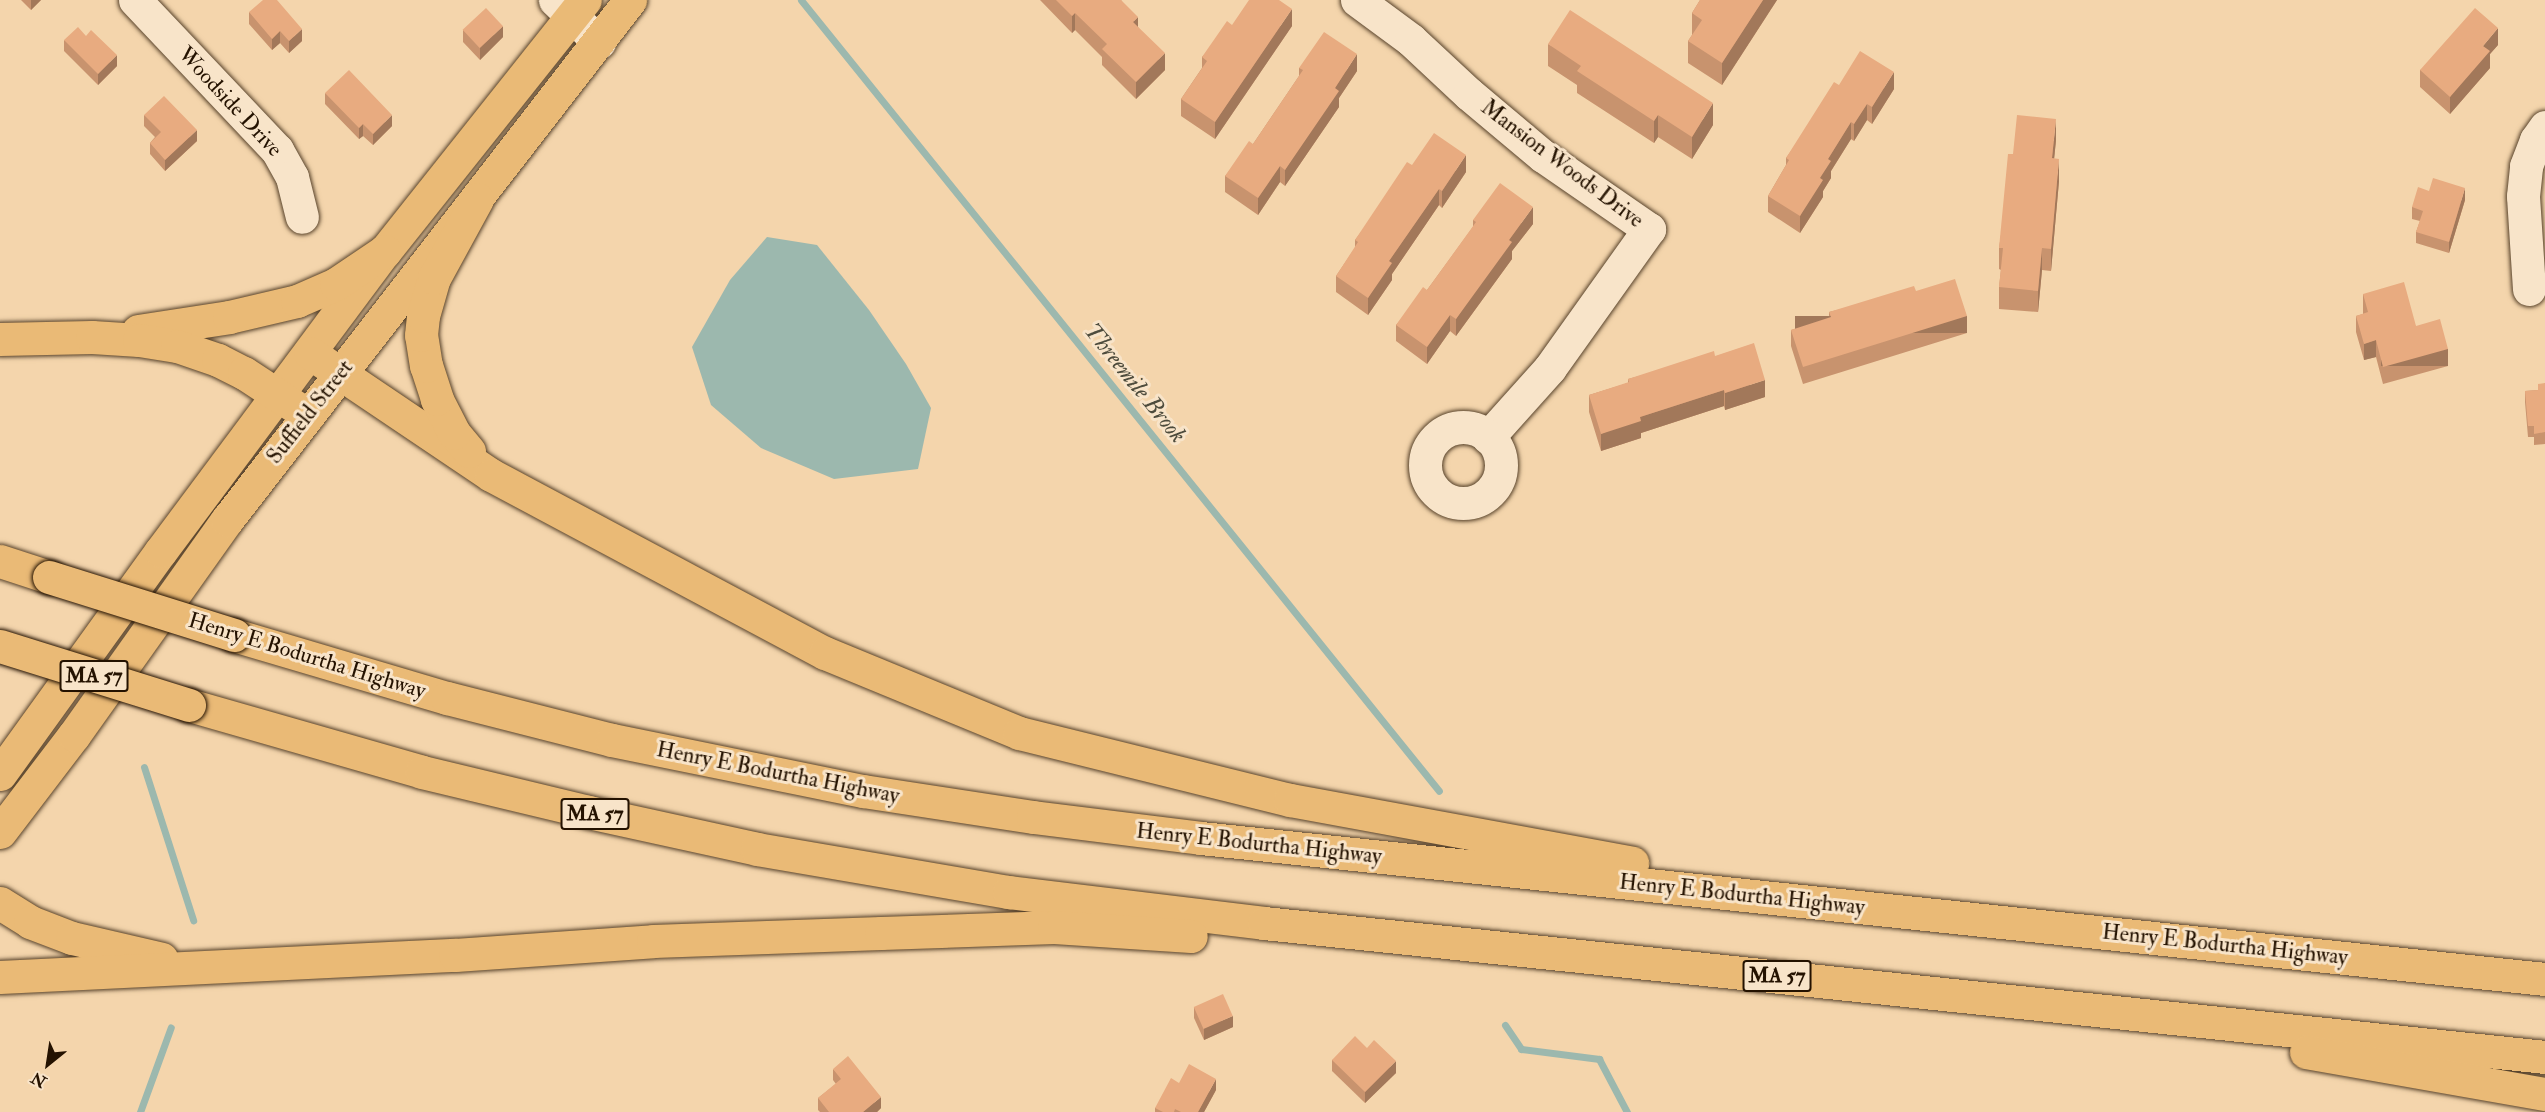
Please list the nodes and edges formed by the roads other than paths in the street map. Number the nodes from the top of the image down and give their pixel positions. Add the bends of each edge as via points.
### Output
1 (135, 0) edge
2 (630, 0) edge
3 (1357, 0) edge
4 (571, 5) edge
5 (599, 42) junction
6 (2545, 127) edge
7 (477, 199) junction
8 (302, 217) dead end
9 (386, 251) junction
10 (2529, 289) dead end
11 (92, 337) junction
12 (0, 339) edge
13 (310, 353) junction
14 (340, 373) junction
15 (278, 396) junction
16 (308, 415) junction
17 (1488, 437) dead end
18 (490, 475) junction
19 (0, 561) edge
20 (0, 646) edge
21 (0, 774) edge
22 (0, 832) edge
23 (0, 903) edge
24 (1881, 909) junction
25 (1561, 954) junction
26 (217, 968) junction
27 (0, 977) edge
28 (2545, 979) edge
29 (2029, 1003) junction
30 (2545, 1057) edge
31 (2545, 1094) edge

1 - 8 street, Woodside Drive via 277,150 292,177
2 - 5 main road, Suffield Street
3 - 17 street, Mansion Woods Drive via 1411,40 1543,156 1649,229 1550,368
4 - 5 street
4 - 9 main road, Suffield Street
5 - 7 main road, Suffield Street
6 - 10 street via 2536,140 2523,196
7 - 14 main road, Suffield Street
7 - 18 main road via 434,278 421,335 428,374 445,416
9 - 11 main road via 326,290 290,303 229,317
9 - 13 main road, Suffield Street
11 - 12 main road
11 - 15 main road via 148,341 198,352 244,373
13 - 14 main road
13 - 15 main road, Suffield Street
14 - 16 main road, Suffield Street
14 - 18 main road
15 - 16 main road
15 - 21 main road, Suffield Street
16 - 22 main road, Suffield Street
18 - 24 main road via 825,653 1019,733 1290,800
19 - 24 main road, Henry E Bodurtha Highway, bridge via 374,678 696,759 863,791 1119,829
20 - 25 main road, MA 57, bridge via 349,752 505,793 840,865 1105,905
23 - 26 main road via 30,921 94,944
24 - 28 main road, Henry E Bodurtha Highway
25 - 26 main road via 1054,927 653,941
25 - 29 main road, MA 57
26 - 27 main road
29 - 30 main road, MA 57
29 - 31 main road

